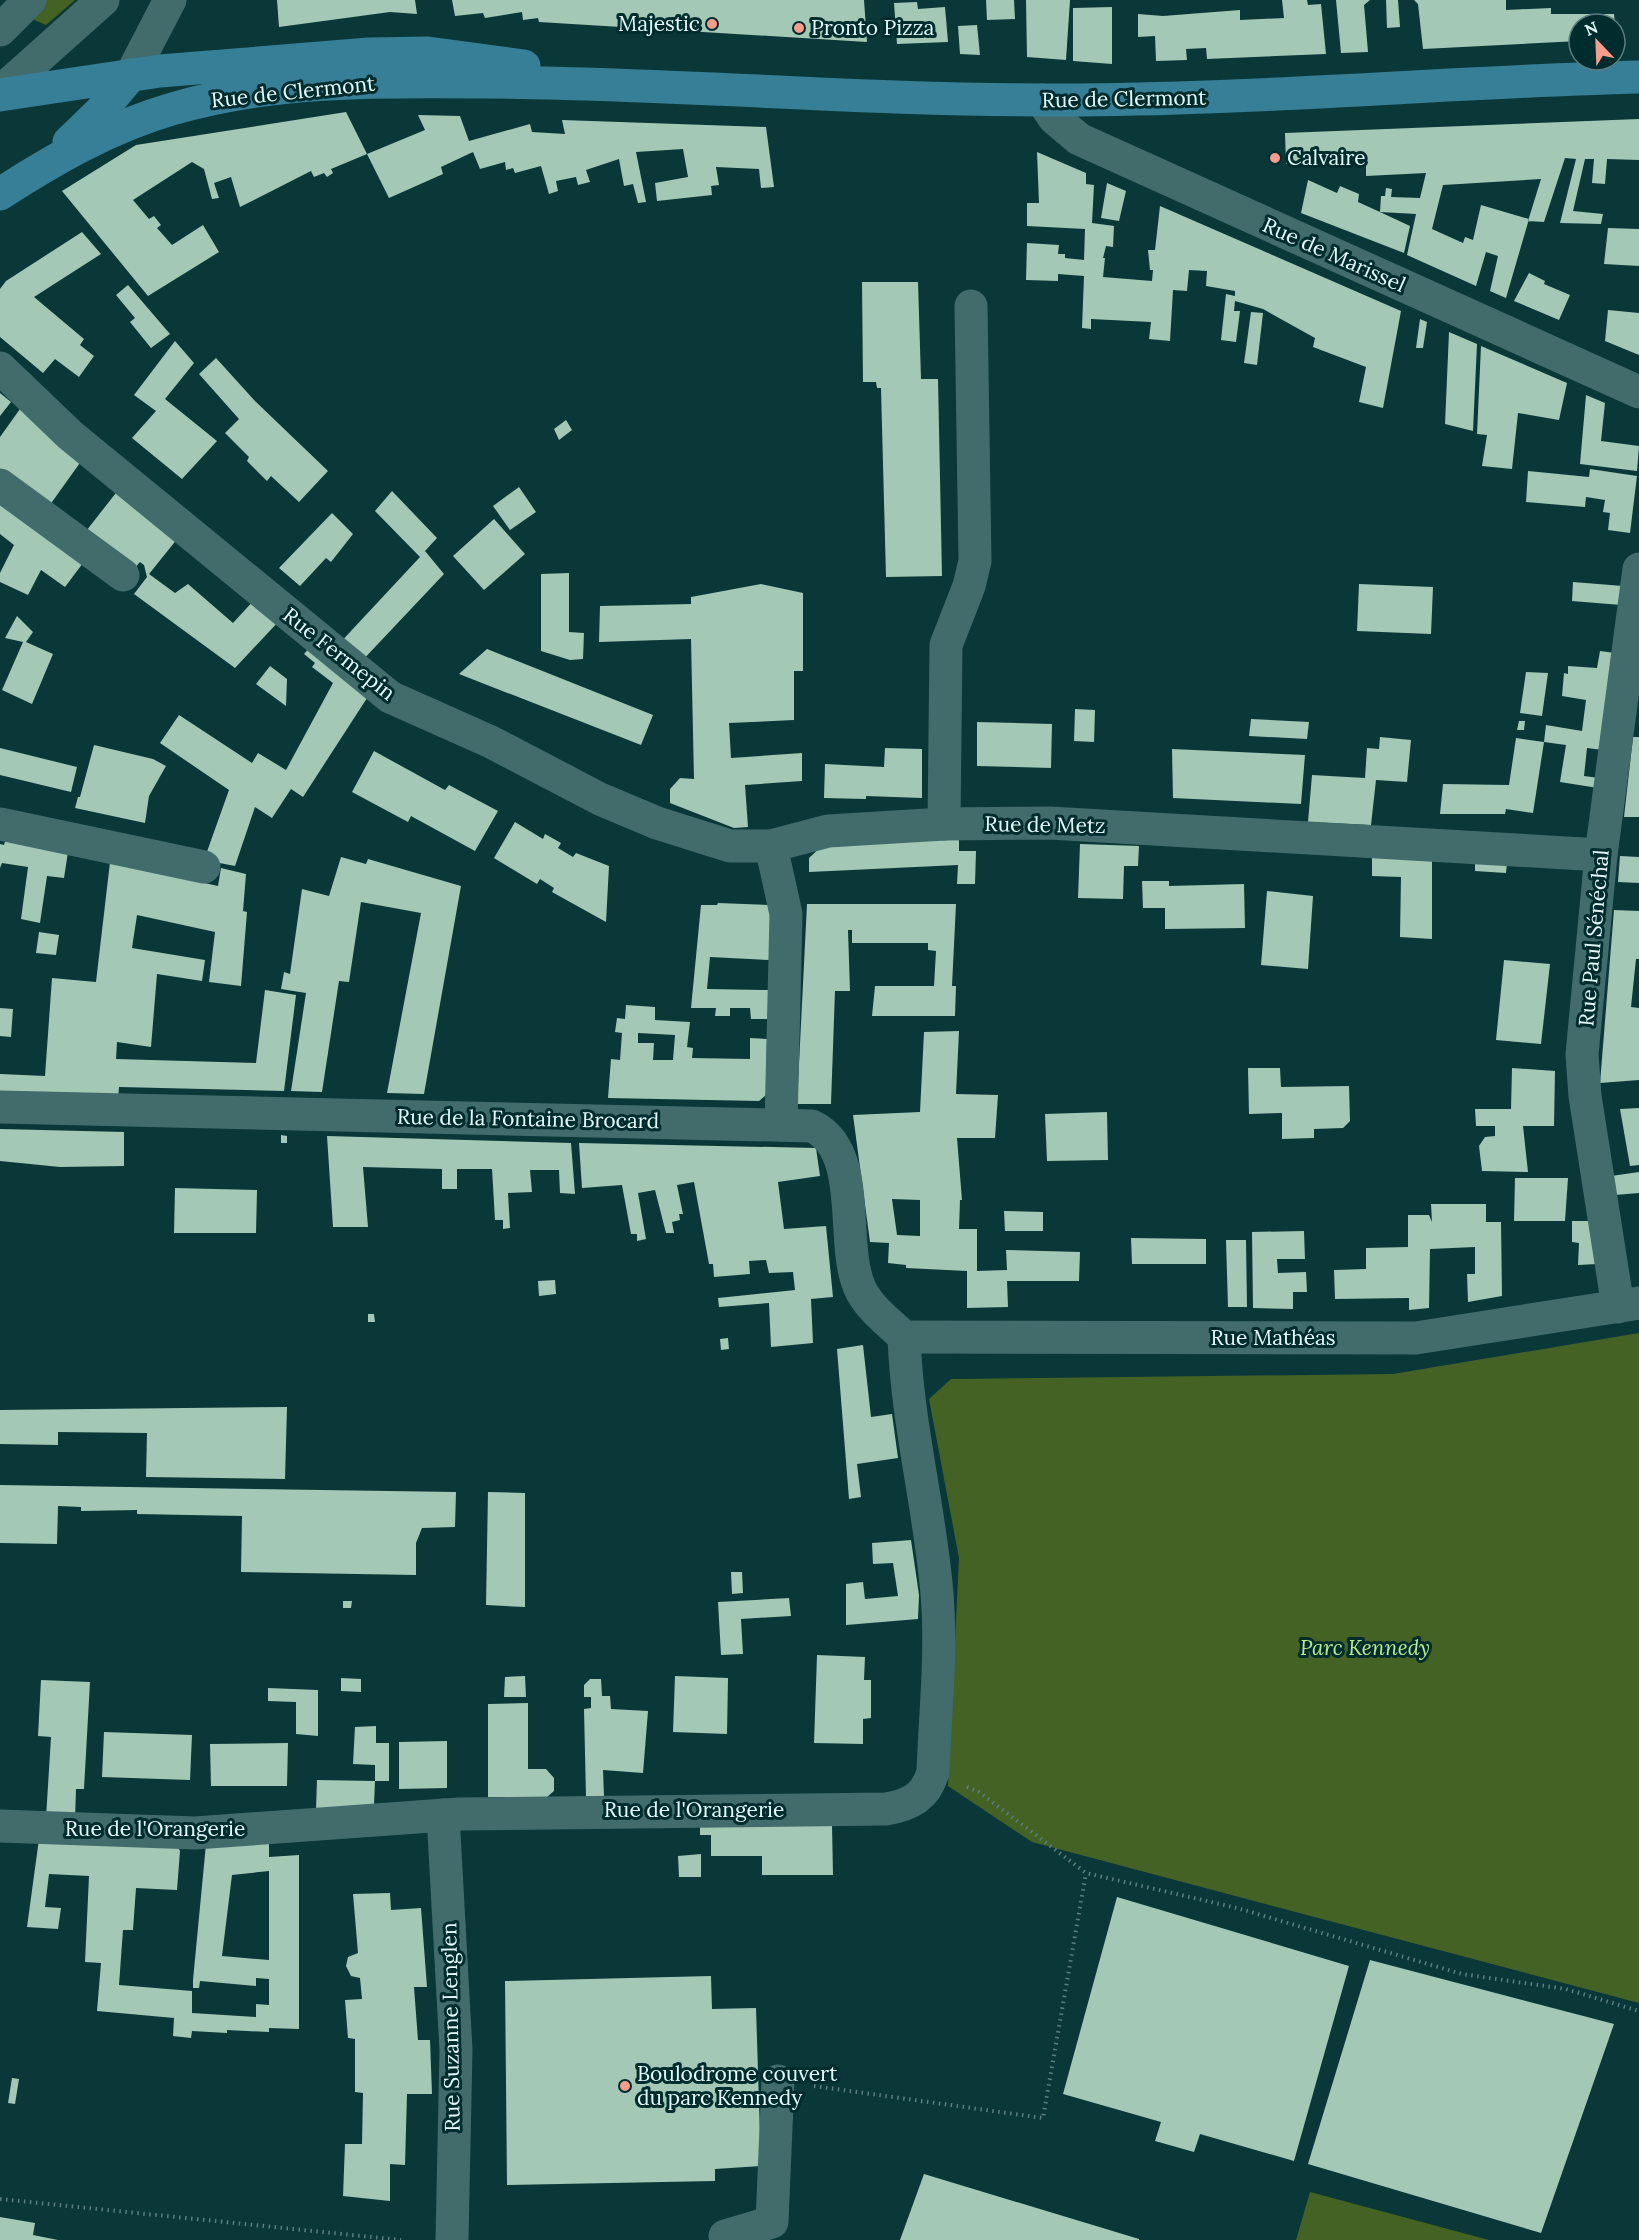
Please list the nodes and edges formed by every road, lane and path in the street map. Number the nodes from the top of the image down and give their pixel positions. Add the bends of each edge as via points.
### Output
1 (30, 0) edge
2 (103, 0) edge
3 (170, 0) edge
4 (0, 30) edge
5 (131, 75) junction
6 (1639, 77) edge
7 (608, 82) junction
8 (0, 93) edge
9 (1042, 100) junction
10 (39, 169) junction
11 (0, 194) edge
12 (971, 306) dead end
13 (0, 368) edge
14 (1639, 392) edge
15 (0, 485) edge
16 (1639, 569) edge
17 (123, 575) dead end
18 (0, 824) edge
19 (944, 824) junction
20 (771, 846) junction
21 (1601, 855) junction
22 (204, 867) dead end
23 (0, 1107) edge
24 (781, 1125) junction
25 (1629, 1305) edge
26 (904, 1337) junction
27 (933, 1772) junction
28 (443, 1815) junction
29 (0, 1826) edge
30 (1086, 1873) junction
31 (1639, 2011) edge
32 (778, 2081) joint
33 (0, 2199) edge
34 (725, 2236) dead end
35 (401, 2240) edge
36 (452, 2240) edge

1 - 4 street
2 - 8 street
3 - 5 street
5 - 7 main road, Rue de Clermont via 400,52 462,56
5 - 8 main road, Rue de Clermont
5 - 10 main road via 100,112
6 - 9 main road, Rue de Clermont via 1478,82 1215,99
7 - 9 main road, Rue de Clermont
7 - 10 main road, Rue de Clermont via 363,83 232,95 134,122
9 - 14 street, Rue de Marissel via 1054,118 1079,139
10 - 11 main road, Rue de Clermont
12 - 19 street via 975,561 946,645
13 - 20 street, Rue Fermepin via 70,435 390,697 657,823 730,846
15 - 17 street
16 - 21 street, Rue Paul Sénéchal
18 - 22 street
19 - 20 street, Rue de Metz via 828,831
19 - 21 street, Rue de Metz via 1092,824
20 - 24 street via 786,914
21 - 25 street, Rue Paul Sénéchal via 1582,1054 1585,1096
23 - 24 street, Rue de la Fontaine Brocard
24 - 26 street, Rue de la Fontaine Brocard via 812,1126 832,1141 842,1164 857,1283 872,1308
25 - 26 street, Rue Mathéas via 1416,1338
26 - 27 street, Rue de l'Orangerie via 908,1403 939,1617
27 - 28 street, Rue de l'Orangerie via 929,1785 913,1802 886,1809
27 - 30 path via 978,1792
28 - 29 street, Rue de l'Orangerie via 195,1833
28 - 36 street, Rue Suzanne Lenglen via 456,2050
30 - 31 path via 1237,1908 1462,1974 1566,1989
30 - 32 path via 1043,2118
32 - 34 street via 772,2222
33 - 35 path

